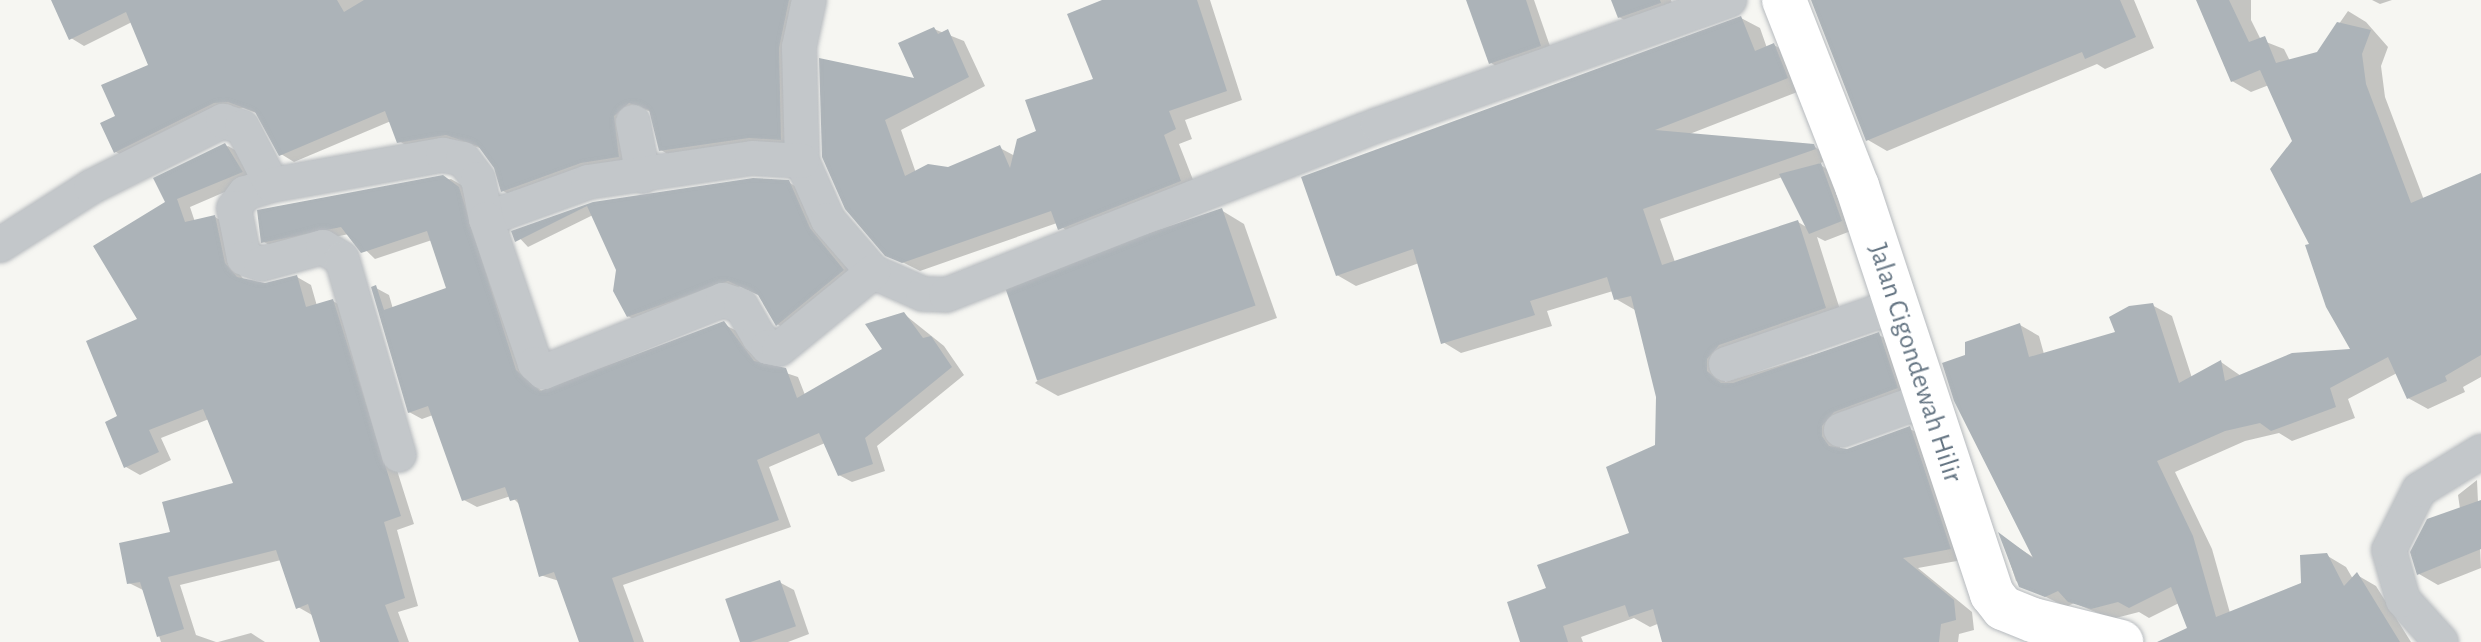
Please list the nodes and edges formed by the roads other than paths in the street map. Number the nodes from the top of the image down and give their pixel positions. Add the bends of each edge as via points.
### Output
1 (809, 0) edge
2 (1729, 0) edge
3 (1784, 0) edge
4 (633, 122) dead end
5 (802, 161) junction
6 (643, 176) junction
7 (272, 185) junction
8 (486, 219) junction
9 (0, 245) edge
10 (873, 272) junction
11 (1897, 305) junction
12 (1726, 364) dead end
13 (1927, 399) junction
14 (1841, 430) dead end
15 (2481, 452) edge
16 (399, 455) dead end
17 (2121, 642) edge
18 (2441, 642) edge

1 - 5 street via 799,47
2 - 10 street via 1392,120 946,295 923,294
3 - 11 street, Jalan Cigondewah Hilir
4 - 6 street
5 - 6 street via 752,158
5 - 10 street via 828,220
6 - 8 street via 588,182
7 - 8 street via 443,155 463,159 472,168
7 - 9 street via 242,127 223,121 91,187
7 - 16 street via 245,193 234,208 244,258 261,264 323,247 342,259
8 - 10 street via 535,364 544,372 723,300 741,306 759,337 779,349
11 - 12 street
11 - 13 street, Jalan Cigondewah Hilir
13 - 14 street
13 - 17 street, Jalan Cigondewah Hilir via 1992,594 2003,608
15 - 18 street via 2419,490 2389,550 2403,600

